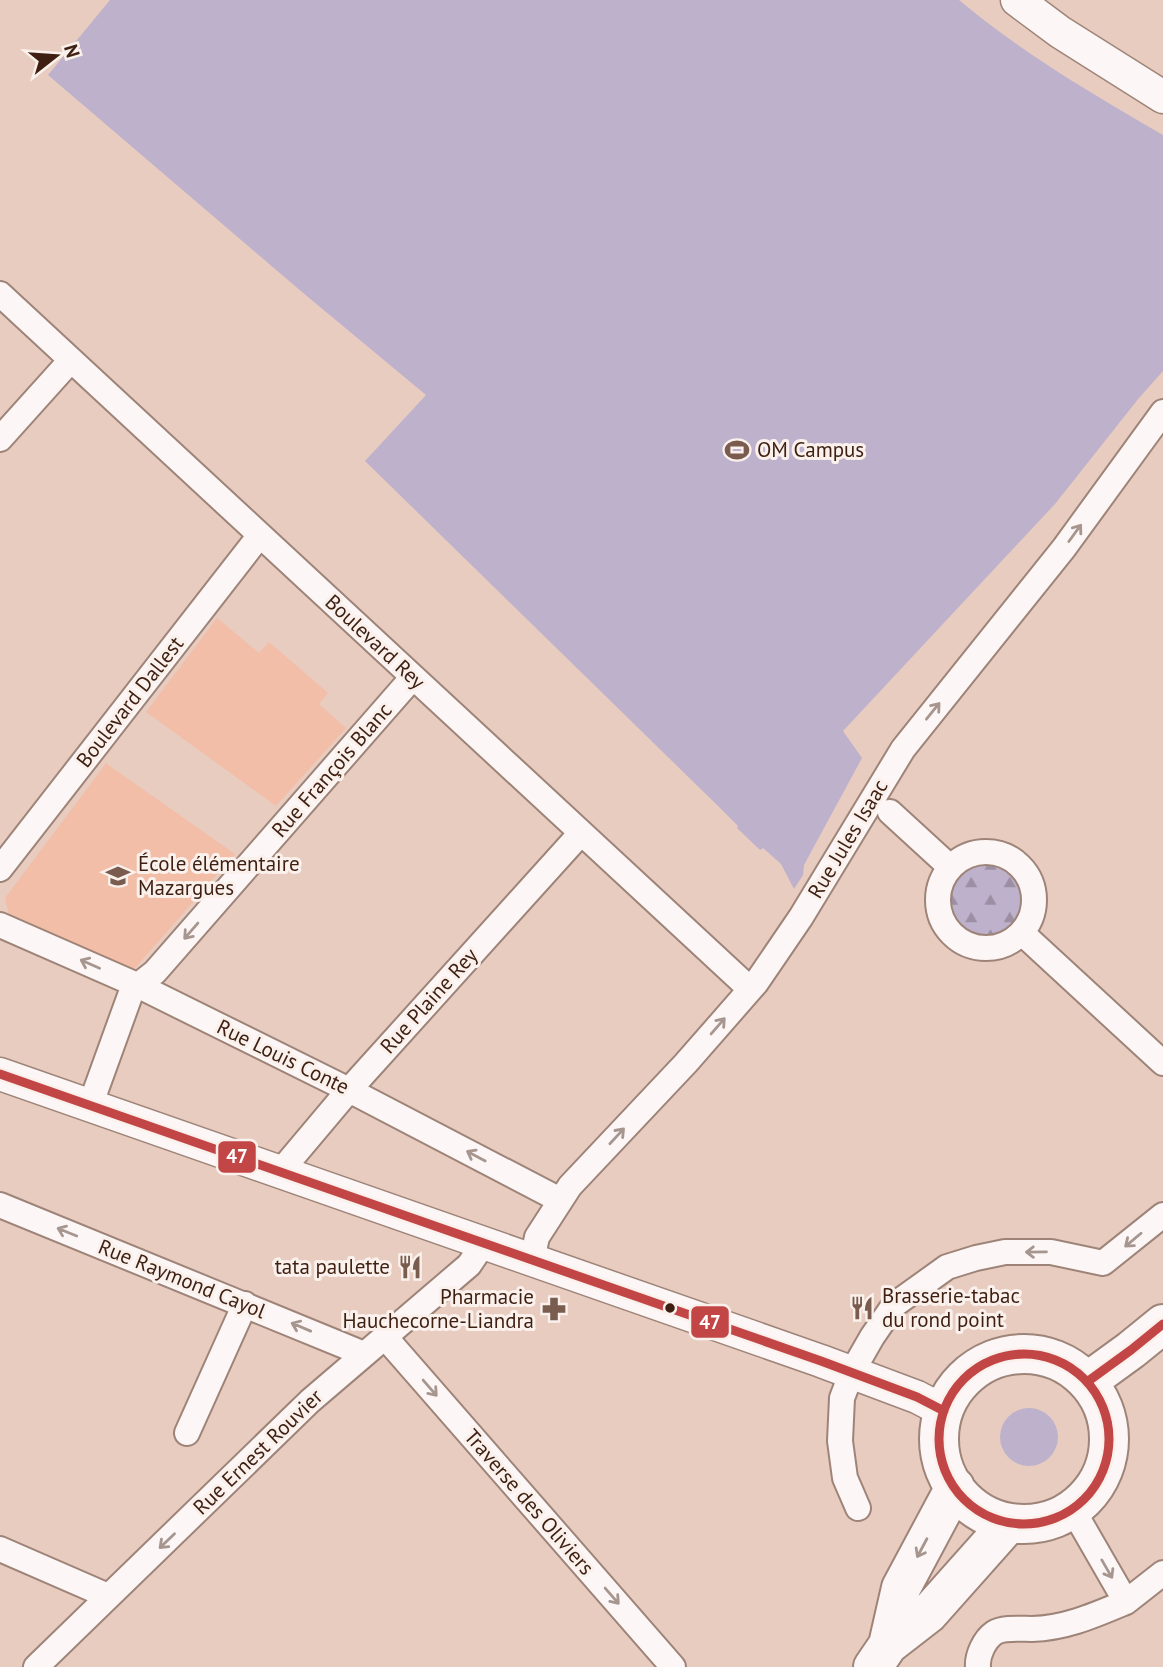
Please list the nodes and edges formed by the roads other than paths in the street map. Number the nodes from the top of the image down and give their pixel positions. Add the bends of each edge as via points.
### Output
1 (1017, 0) edge
2 (1163, 97) edge
3 (0, 294) edge
4 (71, 360) junction
5 (1163, 412) edge
6 (0, 439) edge
7 (260, 535) junction
8 (413, 677) junction
9 (890, 812) dead end
10 (581, 833) junction
11 (950, 867) junction
12 (0, 869) edge
13 (0, 925) edge
14 (1022, 933) junction
15 (137, 985) junction
16 (750, 989) junction
17 (1163, 1063) edge
18 (0, 1074) edge
19 (349, 1090) junction
20 (90, 1106) junction
21 (280, 1172) junction
22 (560, 1200) junction
23 (0, 1205) edge
24 (1163, 1215) edge
25 (484, 1243) junction
26 (532, 1260) junction
27 (246, 1304) junction
28 (1163, 1324) edge
29 (385, 1337) junction
30 (363, 1354) junction
31 (852, 1372) junction
32 (1087, 1382) junction
33 (944, 1411) junction
34 (187, 1433) dead end
35 (955, 1488) junction
36 (858, 1508) dead end
37 (1073, 1510) junction
38 (1009, 1523) junction
39 (0, 1549) edge
40 (1163, 1573) edge
41 (108, 1596) junction
42 (1126, 1602) junction
43 (880, 1656) edge
44 (36, 1667) edge
45 (673, 1667) edge
46 (978, 1667) edge

1 - 2 street
3 - 4 street, Boulevard Rey
4 - 6 street
4 - 7 street, Boulevard Rey
16 -> 5 street, Rue Jules Isaac via 801,917 903,748 1064,548
7 - 8 street, Boulevard Rey
7 - 12 street, Boulevard Dallest
8 - 10 street, Boulevard Rey
8 -> 15 street, Rue François Blanc via 155,972
9 - 11 street
10 - 16 street, Boulevard Rey
10 - 19 street, Rue Plaine Rey
11 - 14 street via 986,852 1015,862 1033,889 1034,905
11 - 14 street via 943,876 937,904 950,933 963,943 993,948
15 -> 13 street, Rue Louis Conte
14 - 17 street
15 - 19 street, Rue Louis Conte
15 - 20 street
22 -> 16 street, Rue Jules Isaac
18 - 20 street
19 - 21 street, Rue Plaine Rey
22 -> 19 street, Rue Louis Conte
20 - 21 street
21 - 25 street
22 - 26 street, Rue Jules Isaac via 537,1237
27 -> 23 street, Rue Raymond Cayol
24 -> 31 street via 1103,1264 1051,1252 1005,1252 947,1267 894,1305
25 - 26 street
25 - 29 street, Rue Ernest Rouvier via 469,1265
26 - 31 street
30 -> 27 street, Rue Raymond Cayol
27 - 34 street
28 - 32 main road
29 - 30 street, Rue Ernest Rouvier
29 -> 45 street, Traverse des Oliviers
30 -> 41 street, Rue Ernest Rouvier
31 - 33 street
31 - 36 street via 842,1398 840,1441 845,1478
32 - 33 main road via 1051,1358 1007,1356 969,1375
32 - 37 main road via 1103,1406 1110,1435 1106,1464 1093,1489
33 - 35 main road via 940,1447
35 - 38 main road via 969,1504
35 -> 43 main road via 901,1588
37 - 38 main road via 1031,1525
37 -> 42 street
38 - 43 main road via 928,1615
39 - 41 street
40 - 42 street
41 - 44 street, Rue Ernest Rouvier
42 - 46 street via 1074,1623 995,1632 984,1644

